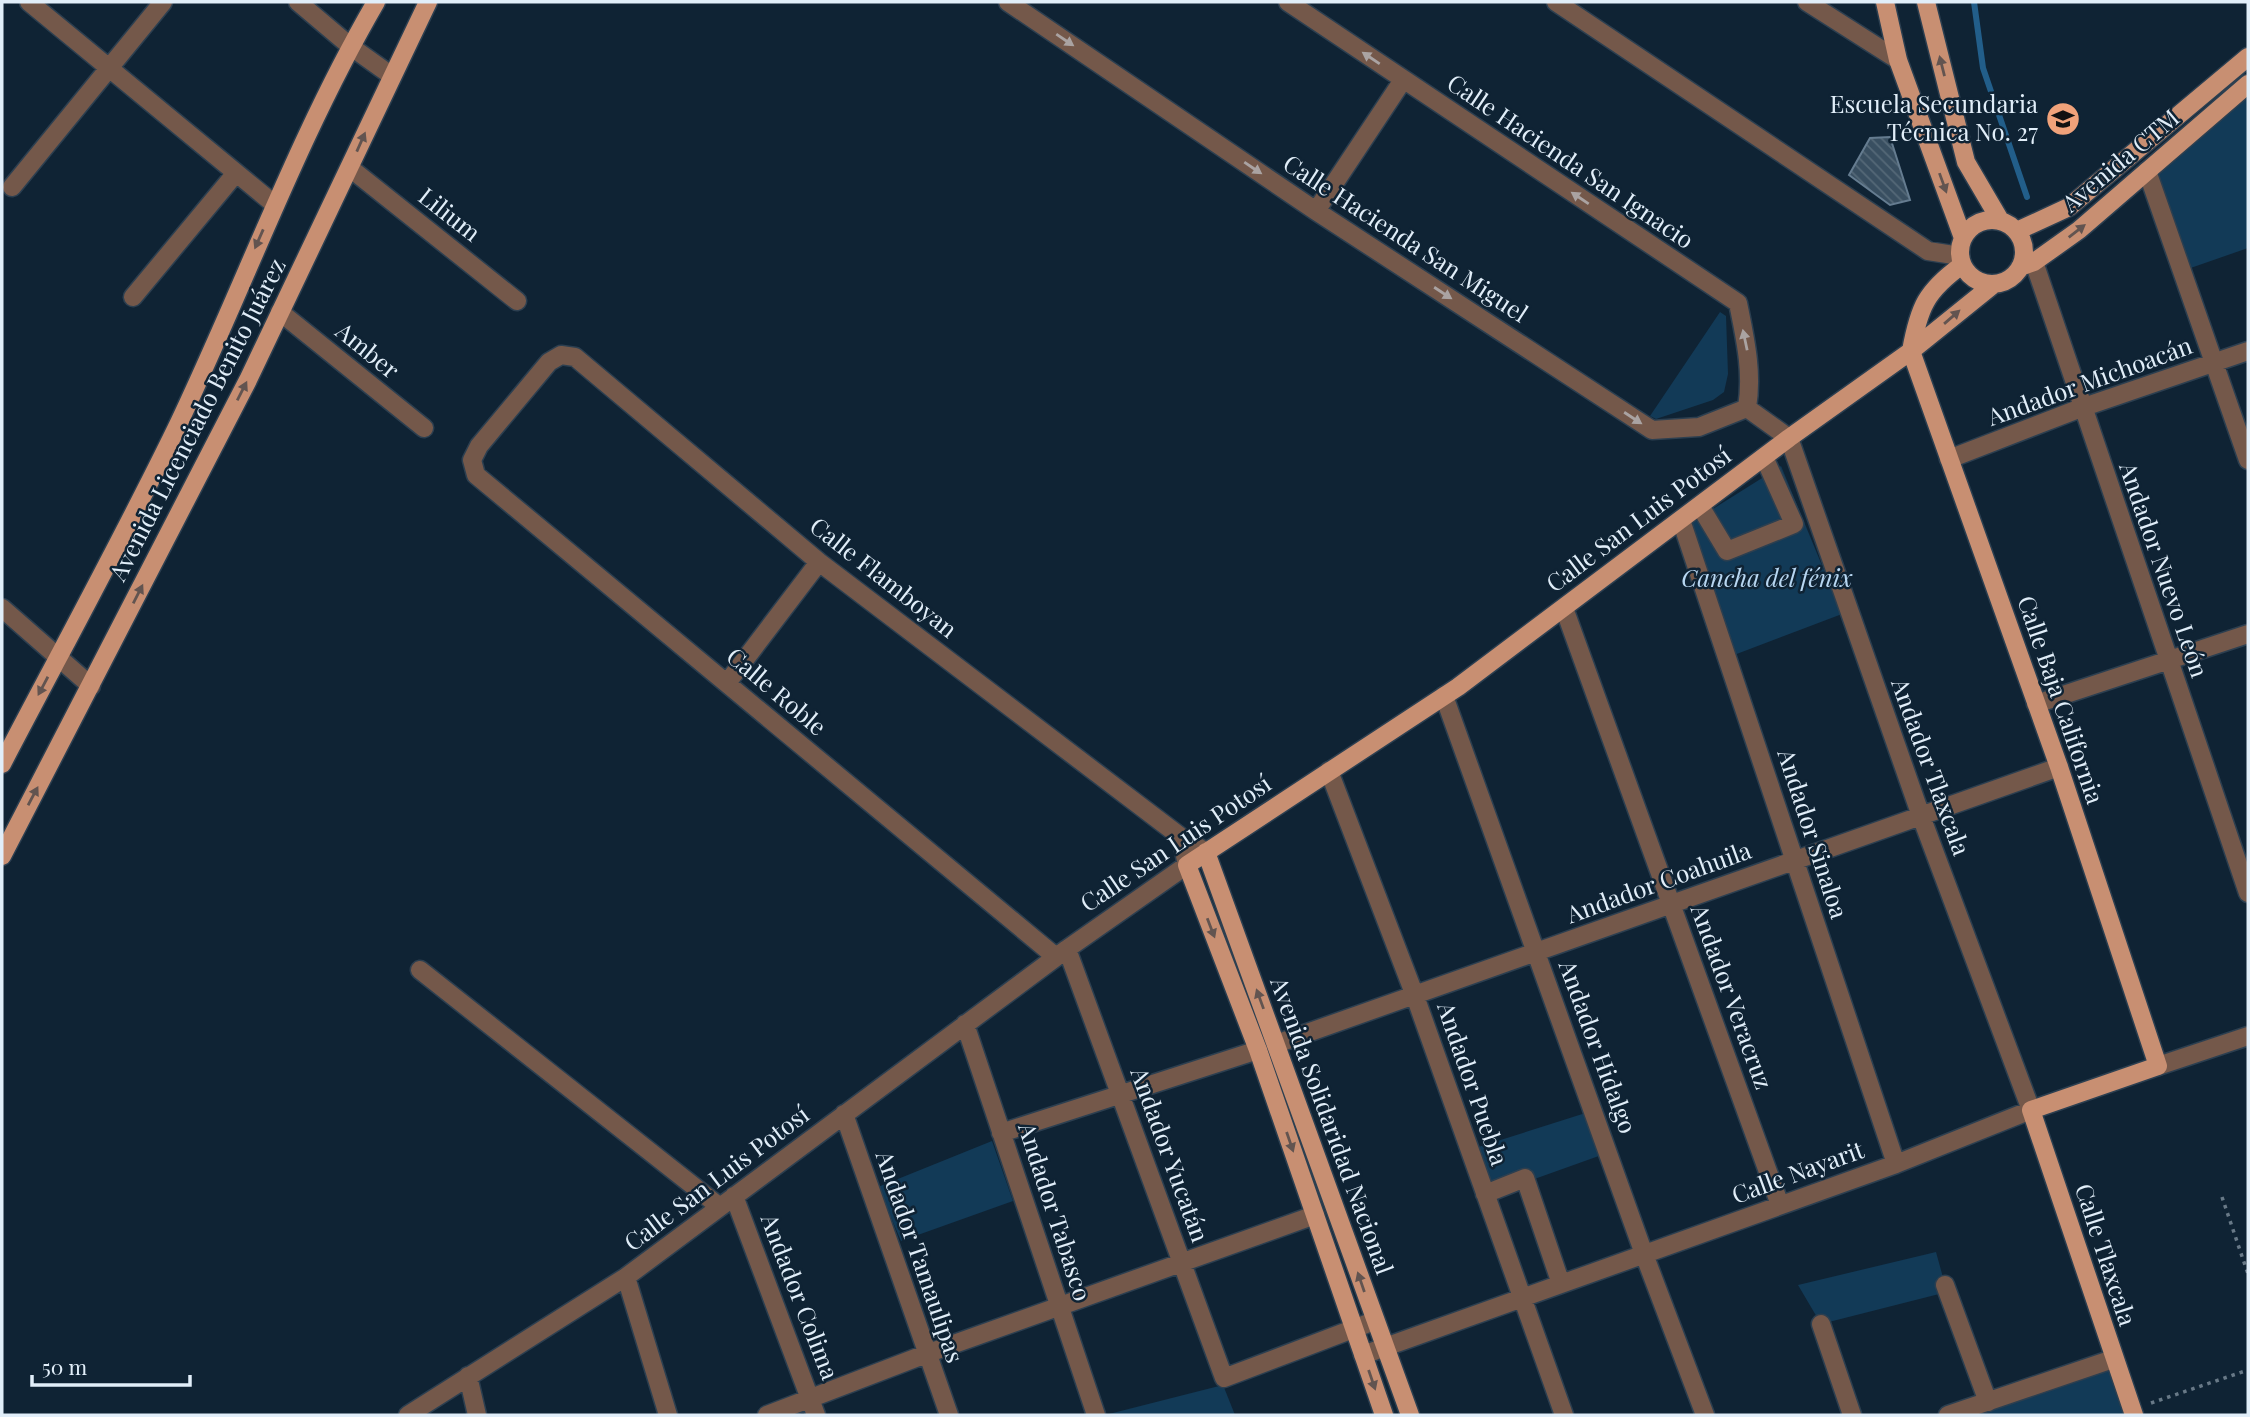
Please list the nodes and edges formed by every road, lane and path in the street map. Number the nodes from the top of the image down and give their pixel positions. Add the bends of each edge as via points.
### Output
1 (29, 2) edge
2 (163, 2) edge
3 (298, 2) edge
4 (376, 2) edge
5 (428, 2) edge
6 (1008, 2) edge
7 (1288, 2) edge
8 (1556, 2) edge
9 (1807, 2) edge
10 (1885, 2) edge
11 (1926, 2) edge
12 (350, 46) junction
13 (2248, 57) edge
14 (1898, 60) junction
15 (109, 69) junction
16 (392, 76) junction
17 (1403, 80) junction
18 (2248, 84) edge
19 (350, 168) junction
20 (2147, 171) junction
21 (236, 173) junction
22 (12, 187) dead end
23 (274, 204) junction
24 (1316, 211) junction
25 (2000, 220) junction
26 (2017, 231) junction
27 (1962, 237) junction
28 (1961, 260) junction
29 (2027, 265) junction
30 (1994, 284) junction
31 (133, 297) dead end
32 (517, 301) dead end
33 (280, 312) junction
34 (1911, 351) junction
35 (2248, 351) edge
36 (2214, 364) junction
37 (1747, 408) junction
38 (2081, 408) junction
39 (424, 428) dead end
40 (1789, 438) junction
41 (1764, 457) junction
42 (1949, 459) junction
43 (472, 460) joint
44 (2248, 460) edge
45 (1700, 506) junction
46 (1681, 520) junction
47 (820, 562) junction
48 (2, 608) edge
49 (1564, 608) junction
50 (2248, 634) edge
51 (57, 659) junction
52 (2169, 660) junction
53 (727, 683) junction
54 (91, 686) junction
55 (1444, 696) junction
56 (2036, 704) junction
57 (2, 764) edge
58 (2059, 767) junction
59 (1329, 771) junction
60 (1921, 816) junction
61 (1181, 837) junction
62 (1206, 852) junction
63 (2, 856) edge
64 (1795, 860) junction
65 (1187, 864) junction
66 (2248, 893) edge
67 (1671, 904) junction
68 (1061, 953) junction
69 (1538, 954) junction
70 (420, 970) dead end
71 (1415, 996) junction
72 (965, 1024) junction
73 (2248, 1036) edge
74 (1276, 1044) junction
75 (1258, 1050) junction
76 (2158, 1066) junction
77 (1121, 1094) junction
78 (2031, 1110) junction
79 (844, 1114) junction
80 (1001, 1133) junction
81 (1896, 1164) junction
82 (1485, 1194) junction
83 (2222, 1196) dead end
84 (727, 1202) junction
85 (1780, 1205) junction
86 (1315, 1215) junction
87 (1644, 1254) junction
88 (1182, 1264) junction
89 (2248, 1274) edge
90 (626, 1277) junction
91 (1561, 1284) junction
92 (1945, 1285) dead end
93 (1523, 1297) junction
94 (1059, 1307) junction
95 (1374, 1321) junction
96 (1821, 1324) dead end
97 (1354, 1329) junction
98 (1384, 1347) junction
99 (926, 1354) junction
100 (1363, 1354) junction
101 (2113, 1359) junction
102 (2248, 1370) edge
103 (468, 1376) junction
104 (1988, 1402) junction
105 (814, 1408) edge
106 (2133, 1412) edge
107 (408, 1415) edge
108 (477, 1415) edge
109 (668, 1415) edge
110 (767, 1415) edge
111 (949, 1415) edge
112 (1096, 1415) edge
113 (1384, 1415) edge
114 (1410, 1415) edge
115 (1564, 1415) edge
116 (1705, 1415) edge
117 (1852, 1415) edge
118 (1948, 1415) edge

1 - 15 street
2 - 15 street
3 - 12 street
4 - 12 main road, Avenida Licenciado Benito Juárez
5 - 16 main road, Avenida Licenciado Benito Juárez
6 -> 24 street, Calle Hacienda San Miguel
17 -> 7 street, Calle Hacienda San Ignacio
8 - 28 street via 1928,251
9 - 14 street
10 - 14 main road
25 -> 11 main road via 1966,163
12 - 16 street
12 - 23 main road, Avenida Licenciado Benito Juárez
13 - 26 main road, Avenida CTM via 2069,207
14 -> 27 main road
15 - 21 street
15 - 22 street
19 -> 16 main road, Avenida Licenciado Benito Juárez
17 - 24 street
37 -> 17 street, Calle Hacienda San Ignacio via 1748,354 1738,303
18 - 20 main road, Avenida CTM
19 - 32 street, Lilium
19 - 33 main road, Avenida Licenciado Benito Juárez
29 -> 20 main road, Avenida CTM via 2079,230
20 - 36 street
21 - 23 street
21 - 31 street
23 -> 51 main road, Avenida Licenciado Benito Juárez via 176,429
24 -> 37 street, Calle Hacienda San Miguel via 1652,430 1699,427
25 - 26 main road
25 - 27 main road via 1985,220
26 - 29 main road
27 - 28 main road
28 - 30 main road via 1970,275
28 - 34 main road via 1936,284 1916,319
29 - 30 main road
29 - 38 street, Andador Nuevo León
34 -> 30 main road, Calle San Luis Potosí
33 - 39 street, Amber
54 -> 33 main road, Avenida Licenciado Benito Juárez
34 - 40 main road, Calle San Luis Potosí
34 - 42 main road, Calle Baja California
35 - 36 street, Andador Michoacán
36 - 38 street, Andador Michoacán
36 - 44 street
37 - 40 street
38 - 42 street, Andador Michoacán
38 - 52 street, Andador Nuevo León
40 - 41 main road, Calle San Luis Potosí
40 - 60 street, Andador Tlaxcala
41 - 45 main road, Calle San Luis Potosí
41 - 45 street via 1794,524 1727,551
42 - 56 main road, Calle Baja California
43 - 47 street, Calle Flamboyan via 550,362 561,355 575,357
43 - 53 street, Calle Roble via 476,475
45 - 46 main road, Calle San Luis Potosí
46 - 49 main road, Calle San Luis Potosí
46 - 64 street, Andador Sinaloa
47 - 53 street
47 - 61 street, Calle Flamboyan
48 - 51 street
49 - 55 main road, Calle San Luis Potosí
49 - 67 street, Andador Veracruz
50 - 52 street
51 - 54 street
51 -> 57 main road, Avenida Licenciado Benito Juárez
52 - 56 street
52 - 66 street, Andador Nuevo León
53 - 68 street, Calle Roble
63 -> 54 main road, Avenida Licenciado Benito Juárez
55 - 59 main road, Calle San Luis Potosí
55 - 69 street, Andador Hidalgo
56 - 58 main road, Calle Baja California
58 - 60 street, Andador Coahuila
58 - 76 main road, Calle Baja California
59 - 62 main road, Calle San Luis Potosí
59 - 71 street, Andador Puebla
60 - 64 street, Andador Coahuila
60 - 78 street, Andador Tlaxcala
61 - 62 street, Calle Flamboyan
61 - 65 street
62 - 65 main road, Calle San Luis Potosí
74 -> 62 main road, Avenida Solidaridad Nacional
64 - 67 street, Andador Coahuila
64 - 81 street, Andador Sinaloa
65 - 68 street, Calle San Luis Potosí
65 -> 75 main road, Avenida Solidaridad Nacional
67 - 69 street, Andador Coahuila
67 - 85 street, Andador Veracruz
68 - 72 street, Calle San Luis Potosí
68 - 77 street, Andador Yucatán
69 - 71 street, Andador Coahuila
69 - 87 street, Andador Hidalgo
70 - 84 street
71 - 74 street, Andador Coahuila
71 - 82 street, Andador Puebla
72 - 79 street, Calle San Luis Potosí
72 - 80 street, Andador Tabasco
73 - 76 street, Calle Nayarit
95 -> 74 main road, Avenida Solidaridad Nacional
75 - 77 street
75 -> 86 main road, Avenida Solidaridad Nacional
76 - 78 main road, Calle Nayarit
77 - 80 street
77 - 88 street, Andador Yucatán
78 - 81 street, Calle Nayarit
78 - 101 main road, Calle Tlaxcala
79 - 84 street, Calle San Luis Potosí
79 - 99 street, Andador Tamaulipas
80 - 94 street, Andador Tabasco
81 - 85 street, Calle Nayarit
82 - 91 street via 1525,1178
82 - 93 street, Andador Puebla
83 - 89 path
84 - 90 street, Calle San Luis Potosí
84 - 105 street, Andador Colima
85 - 87 street, Calle Nayarit
86 - 88 street
86 - 97 main road, Avenida Solidaridad Nacional
87 - 91 street, Calle Nayarit
87 - 116 street, Andador Hidalgo
88 - 94 street
88 - 97 street, Andador Yucatán via 1224,1378
90 - 103 street, Calle San Luis Potosí
90 - 109 street
91 - 93 street, Calle Nayarit
92 - 104 street
93 - 98 street, Calle Nayarit
93 - 115 street, Andador Puebla
94 - 99 street
94 - 112 street, Andador Tabasco
95 - 97 street
95 - 98 main road, Avenida Solidaridad Nacional
96 - 117 street
97 - 100 main road, Avenida Solidaridad Nacional
98 - 100 street, Calle Nayarit
98 - 114 main road, Avenida Solidaridad Nacional
99 - 105 street
99 - 111 street, Andador Tamaulipas
100 -> 113 main road, Avenida Solidaridad Nacional
101 - 104 street
101 - 106 main road, Calle Tlaxcala
102 - 106 path
103 - 107 street, Calle San Luis Potosí
103 - 108 street
104 - 118 street
105 - 110 street

